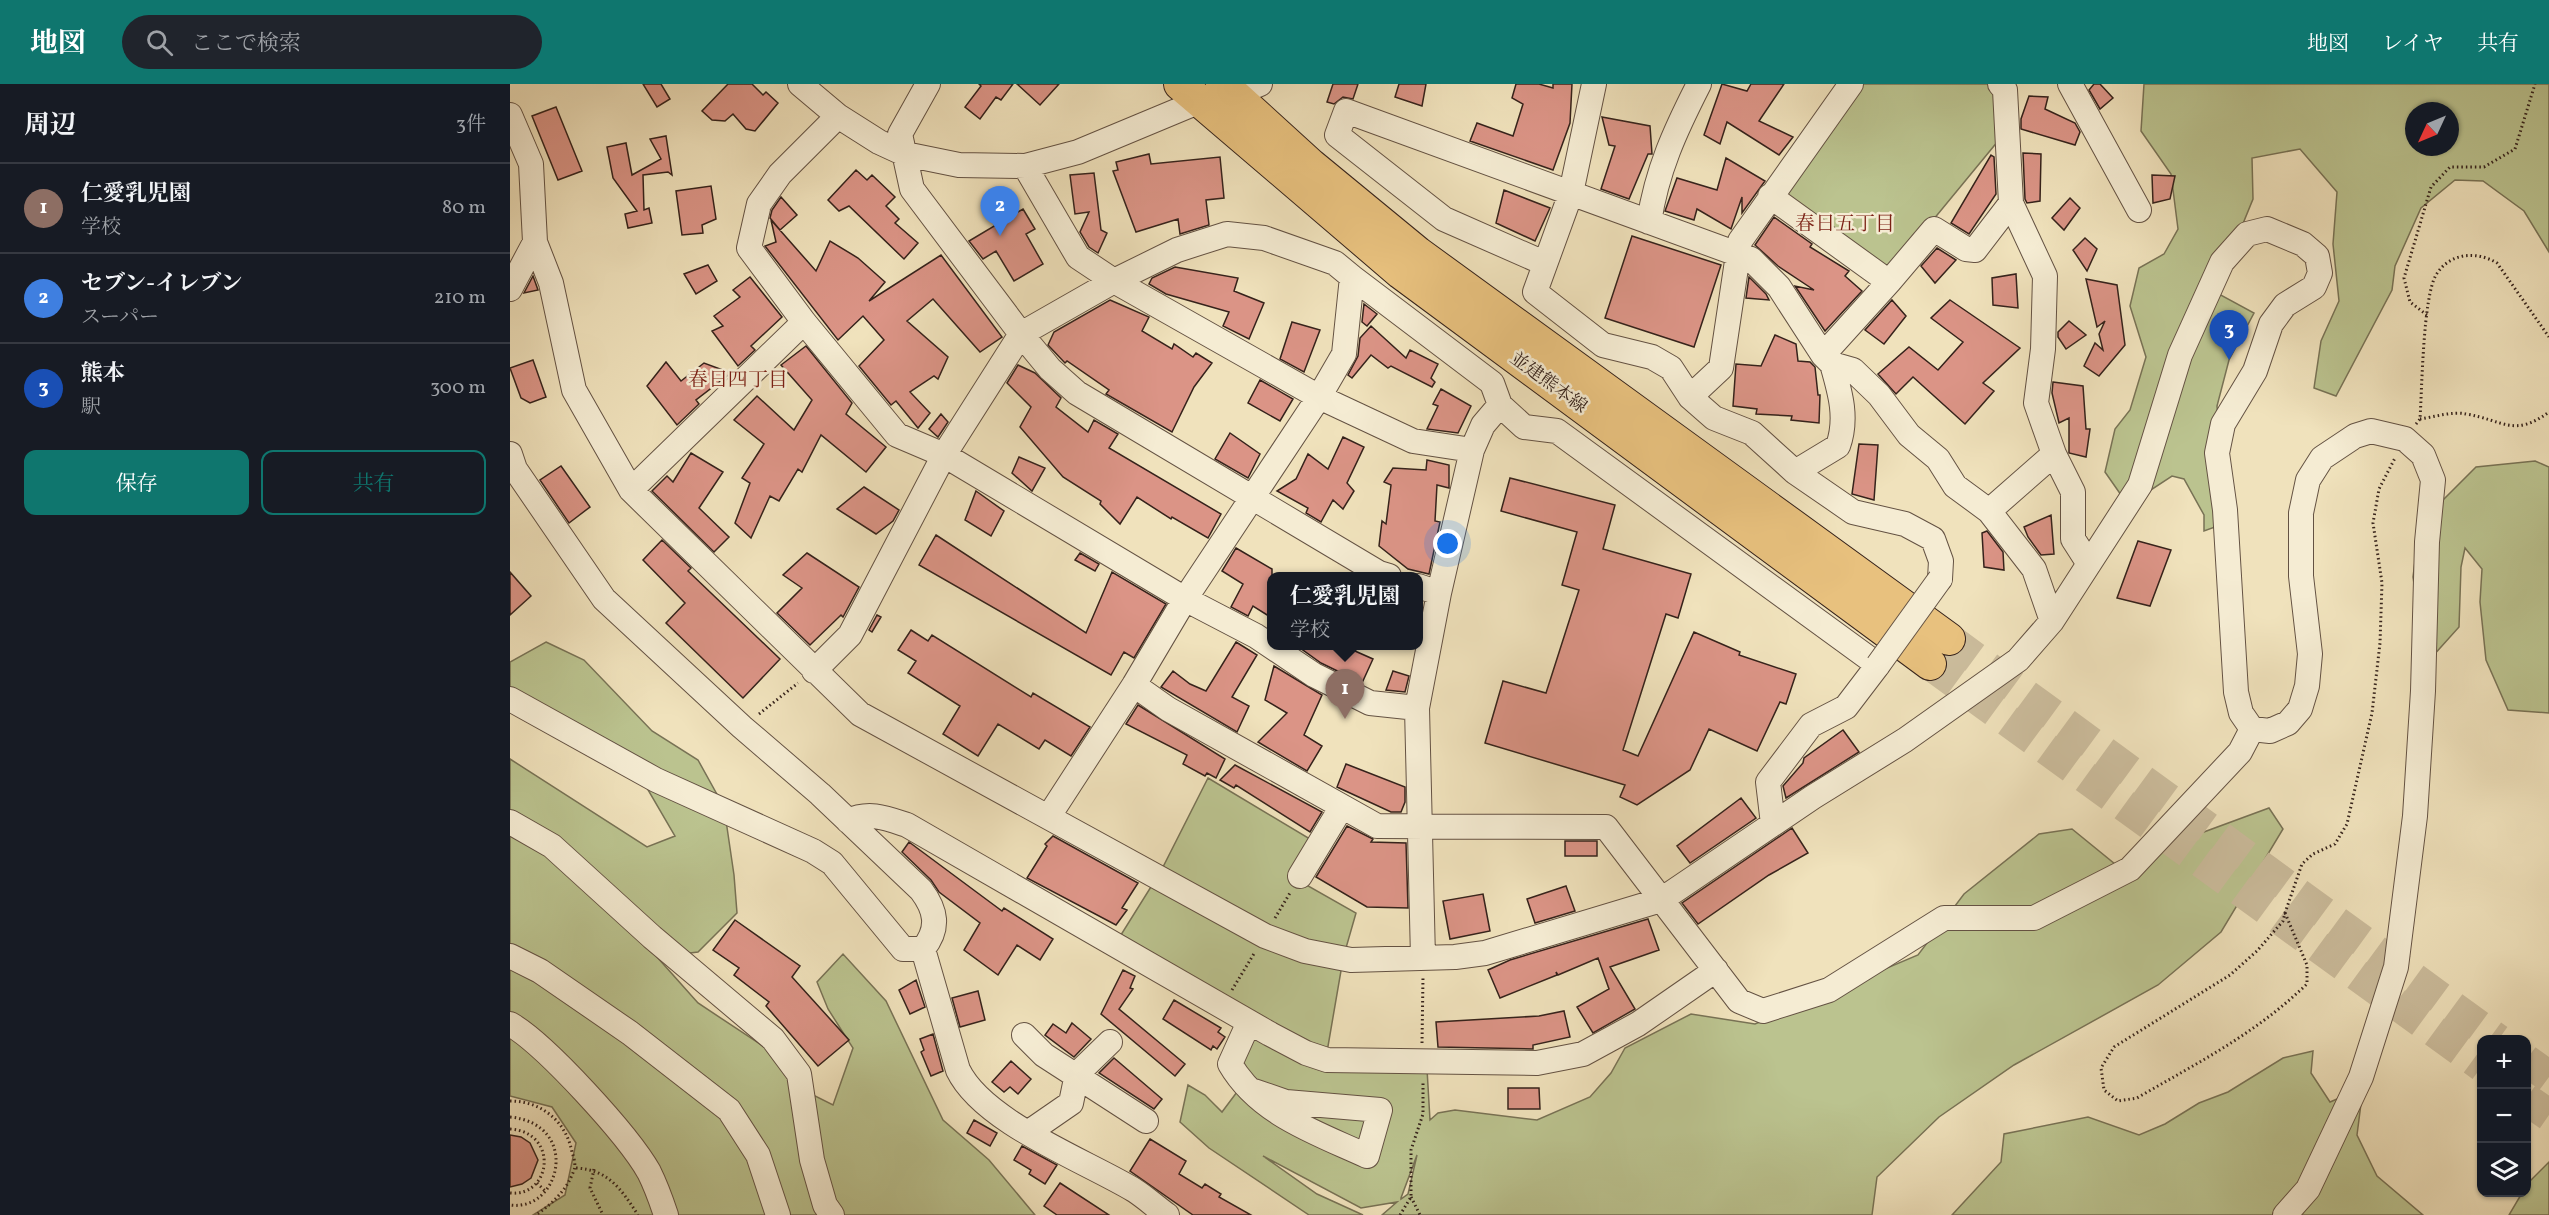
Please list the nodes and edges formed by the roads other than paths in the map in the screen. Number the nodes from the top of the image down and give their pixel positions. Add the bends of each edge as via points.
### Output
1 (800, 84) edge
2 (928, 84) edge
3 (1594, 84) edge
4 (1699, 84) edge
5 (1851, 84) edge
6 (2000, 84) edge
7 (2070, 84) edge
8 (1219, 90) edge
9 (510, 115) edge
10 (838, 116) junction
11 (905, 154) junction
12 (1025, 166) junction
13 (1571, 193) junction
14 (1770, 196) junction
15 (2011, 204) junction
16 (2139, 210) dead end
17 (1649, 222) junction
18 (535, 242) junction
19 (1737, 253) junction
20 (1544, 263) junction
21 (1352, 277) junction
22 (1114, 281) junction
23 (1888, 282) junction
24 (510, 289) edge
25 (804, 322) junction
26 (1021, 334) junction
27 (1828, 359) junction
28 (1690, 397) junction
29 (1319, 398) junction
30 (1500, 405) junction
31 (1472, 450) junction
32 (510, 454) edge
33 (2054, 454) junction
34 (944, 455) junction
35 (1795, 472) junction
36 (631, 490) junction
37 (1251, 498) junction
38 (1989, 511) junction
39 (2089, 564) junction
40 (1382, 572) edge
41 (1429, 590) edge
42 (1185, 598) junction
43 (2052, 621) junction
44 (1949, 639) tunnel mouth
45 (1267, 643) edge
46 (1423, 649) edge
47 (1277, 650) edge
48 (1423, 650) edge
49 (1930, 664) tunnel mouth
50 (1878, 665) junction
51 (814, 671) junction
52 (1134, 686) junction
53 (510, 699) edge
54 (1417, 708) junction
55 (2252, 729) junction
56 (1341, 808) junction
57 (1049, 816) junction
58 (848, 821) junction
59 (510, 822) edge
60 (1773, 824) junction
61 (1420, 828) junction
62 (1300, 876) road end
63 (1661, 900) junction
64 (923, 949) junction
65 (510, 956) edge
66 (1423, 957) junction
67 (1716, 970) junction
68 (1249, 1022) junction
69 (510, 1024) edge
70 (1024, 1035) dead end
71 (1110, 1042) dead end
72 (1077, 1074) junction
73 (1254, 1091) junction
74 (1146, 1121) dead end
75 (1029, 1132) junction
76 (666, 1215) edge
77 (778, 1215) edge
78 (832, 1215) edge
79 (1167, 1215) edge
80 (2285, 1215) edge

1 - 10 street
2 - 11 street via 900,134
3 - 13 street
4 - 17 street via 1655,184
5 - 14 street
6 - 15 street via 2005,90
7 - 16 street
8 - 12 street via 1078,152
8 - 44 main road, 並建熊本線 via 1418,253
8 - 49 main road, 並建熊本線 via 1401,273
9 - 18 street via 531,164
10 - 11 street
10 - 25 street via 780,174 759,204 749,248
11 - 12 street via 959,165
11 - 26 street via 912,189
12 - 22 street via 1078,257
13 - 17 street
13 - 20 street
13 - 20 street via 1346,111 1337,135 1444,219
14 - 19 street
14 - 23 street
15 - 23 street via 1976,250 1966,249 1934,230
15 - 33 street via 2045,276 2043,349 2036,403
17 - 19 street
18 - 24 street
18 - 36 street via 551,283 574,390
19 - 27 street via 1760,266 1779,287
19 - 28 street via 1721,368
20 - 28 street via 1535,292 1603,345 1652,357 1671,368
21 - 22 street via 1335,263 1264,238 1227,234 1177,250
21 - 29 street via 1344,354
21 - 30 street via 1492,382
22 - 26 street
22 - 29 street
23 - 27 street
25 - 34 street via 897,435
25 - 36 street
26 - 34 street
26 - 37 street via 1050,369 1077,393
27 - 35 street via 1842,400 1843,431 1838,446
27 - 38 street via 1853,370 1866,382 1909,435 1938,459 1955,486
28 - 35 street via 1714,418 1752,433
29 - 31 street via 1413,441
29 - 37 street
30 - 31 street via 1483,425
30 - 50 street via 1524,427 1557,431
31 - 41 street
32 - 58 street via 515,469 604,599
33 - 38 street
33 - 39 street via 2073,492 2073,539
34 - 42 street
34 - 51 street via 850,635
35 - 50 street, bridge via 1853,512 1905,524 1933,539 1941,561 1940,579
36 - 51 street
37 - 40 street
37 - 42 street
38 - 43 street via 2034,569
39 - 43 street
39 - 55 street via 2140,485 2180,355 2222,262 2247,234 2267,229 2303,244 2317,256 2320,273 2314,287 2285,305 2271,324 2255,371 2223,424 2217,453 2225,510 2236,692 2241,712
41 - 46 street
42 - 45 street
42 - 52 street
43 - 60 street via 2018,660 1905,740
47 - 54 street via 1314,675 1370,703
48 - 54 street
50 - 60 street via 1846,707 1811,725 1768,782
51 - 57 street via 861,714
52 - 56 street
52 - 57 street
53 - 64 street via 656,780 832,862 903,949
54 - 61 street
55 - 67 street via 2240,752 2130,869 2034,918 1944,918 1829,990 1763,1011 1739,1001
55 - 80 street via 2270,731 2288,723 2300,709 2307,686 2310,654 2301,576 2301,513 2308,480 2322,458 2355,436 2371,431 2405,439 2423,455 2433,480 2415,816 2396,967 2361,1077 2308,1189
56 - 61 street via 1377,826
56 - 62 street
57 - 66 street via 1265,936 1305,951 1351,960
58 - 64 street via 931,903 936,923
58 - 68 street via 860,815 876,815 907,825
59 - 78 street via 552,846 773,1039 799,1074 812,1160 825,1205
60 - 63 street
61 - 63 street via 1606,827
61 - 66 street
63 - 66 street via 1485,953
63 - 67 street
64 - 75 street via 966,1086 995,1114
65 - 77 street via 540,971 630,1033 729,1110 758,1155
67 - 68 street via 1638,1024 1583,1054 1537,1063 1327,1060
68 - 73 street via 1230,1064
69 - 76 street via 539,1044 638,1156
70 - 72 street via 1044,1055
71 - 72 street
72 - 74 street
72 - 75 street via 1071,1103
73 - 73 street via 1284,1118 1367,1156 1380,1110 1286,1102
75 - 79 street via 1136,1191

